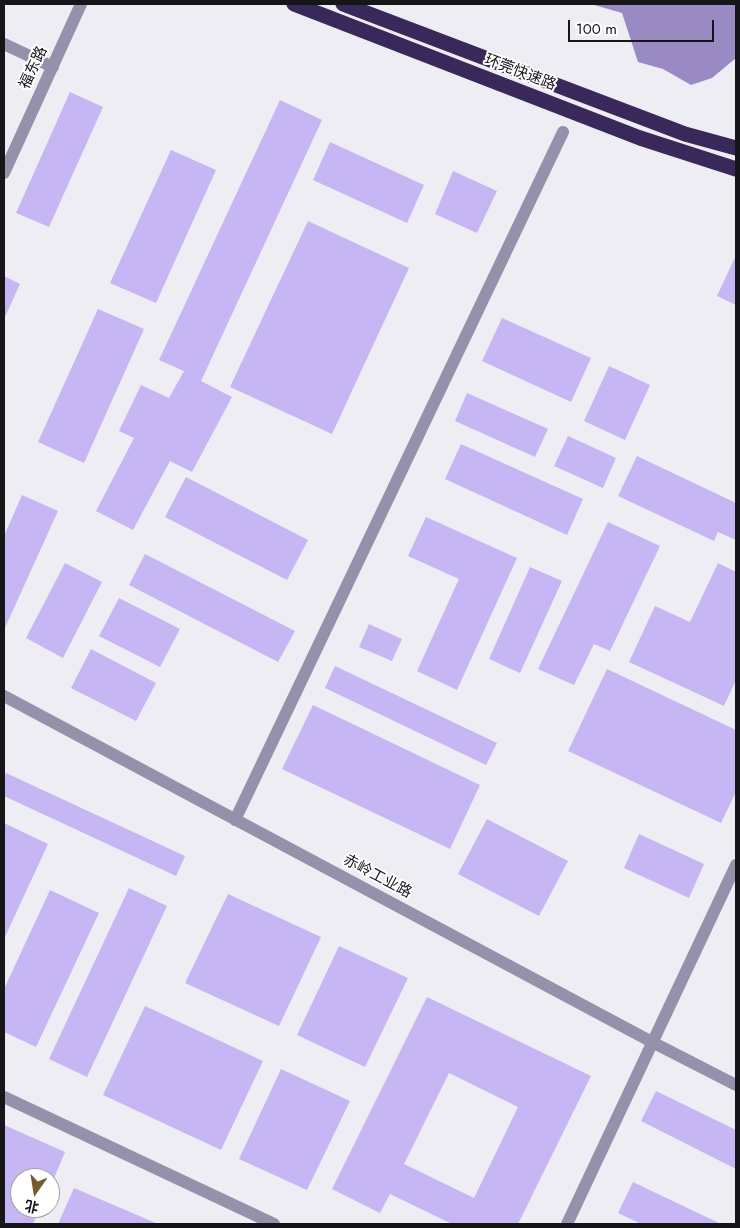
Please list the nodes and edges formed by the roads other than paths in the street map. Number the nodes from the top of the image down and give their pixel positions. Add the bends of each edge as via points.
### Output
1 (81, 4) edge
2 (294, 4) edge
3 (344, 4) edge
4 (4, 44) edge
5 (53, 67) junction
6 (563, 132) dead end
7 (736, 148) edge
8 (736, 169) edge
9 (4, 173) edge
10 (4, 696) edge
11 (236, 820) junction
12 (736, 865) edge
13 (652, 1042) junction
14 (736, 1085) edge
15 (4, 1097) edge
16 (274, 1224) edge
17 (567, 1224) edge

1 - 5 street, 福东路
2 - 8 highway, 环莞快速路 via 640,138
3 - 7 highway, 环莞快速路 via 685,134
4 - 5 street
5 - 9 street, 福东路
6 - 11 street
10 - 11 street, 赤岭工业路
11 - 13 street, 赤岭工业路
12 - 13 street
13 - 14 street, 赤岭工业路
13 - 17 street
15 - 16 street

